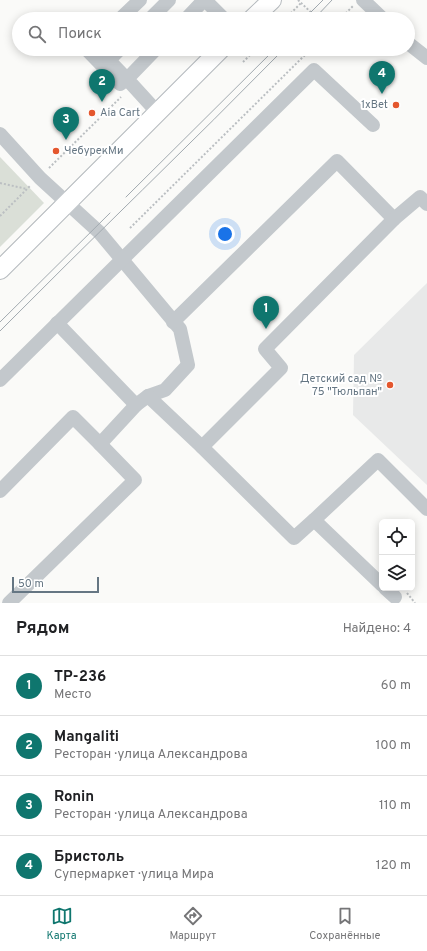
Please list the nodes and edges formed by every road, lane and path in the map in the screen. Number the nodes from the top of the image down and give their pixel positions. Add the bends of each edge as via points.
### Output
1 (140, 0) edge
2 (169, 0) edge
3 (204, 0) edge
4 (272, 0) edge
5 (298, 0) edge
6 (359, 2) edge
7 (301, 3) junction
8 (127, 12) edge
9 (157, 12) edge
10 (193, 12) edge
11 (217, 12) edge
12 (259, 12) edge
13 (292, 12) edge
14 (311, 12) edge
15 (348, 12) edge
16 (373, 12) edge
17 (415, 46) edge
18 (415, 49) edge
19 (427, 49) edge
20 (98, 56) edge
21 (103, 56) edge
22 (113, 56) edge
23 (150, 56) edge
24 (215, 56) edge
25 (249, 56) edge
26 (303, 56) edge
27 (427, 58) edge
28 (109, 60) junction
29 (243, 62) dead end
30 (130, 82) junction
31 (158, 113) junction
32 (373, 125) dead end
33 (0, 134) edge
34 (40, 178) junction
35 (0, 183) edge
36 (27, 188) junction
37 (68, 204) junction
38 (427, 204) edge
39 (0, 216) edge
40 (394, 220) junction
41 (130, 228) dead end
42 (120, 259) junction
43 (0, 270) edge
44 (173, 322) junction
45 (57, 323) junction
46 (0, 380) edge
47 (148, 396) junction
48 (136, 405) junction
49 (100, 444) junction
50 (202, 447) junction
51 (0, 491) edge
52 (427, 509) edge
53 (314, 520) junction
54 (379, 582) edge
55 (395, 592) edge
56 (9, 603) edge
57 (415, 603) edge

1 - 8 street
2 - 9 street
3 - 10 street
3 - 11 street
4 - 12 main road
5 - 7 path
6 - 15 path
6 - 16 street
7 - 13 path
7 - 14 path
17 - 19 street
18 - 27 street
20 - 30 street via 120,84
21 - 28 street
22 - 28 street
23 - 30 street
24 - 31 main road
25 - 29 path
26 - 41 path
28 - 30 street
30 - 31 street
30 - 34 path
31 - 37 main road
32 - 42 street via 314,70
33 - 34 street
34 - 36 path
34 - 37 street
35 - 36 path
36 - 39 path
37 - 42 street via 99,232
37 - 43 main road
38 - 40 street via 420,197
40 - 44 street via 337,161
40 - 50 street via 265,349 282,368
42 - 44 street
42 - 45 street
44 - 47 street via 180,329 188,365 165,390
45 - 46 street
45 - 48 street
47 - 48 street
47 - 50 street
48 - 49 street
49 - 51 street via 73,418
49 - 56 street via 135,480
50 - 53 street via 294,538
52 - 53 street via 378,460
53 - 54 street
55 - 57 path

